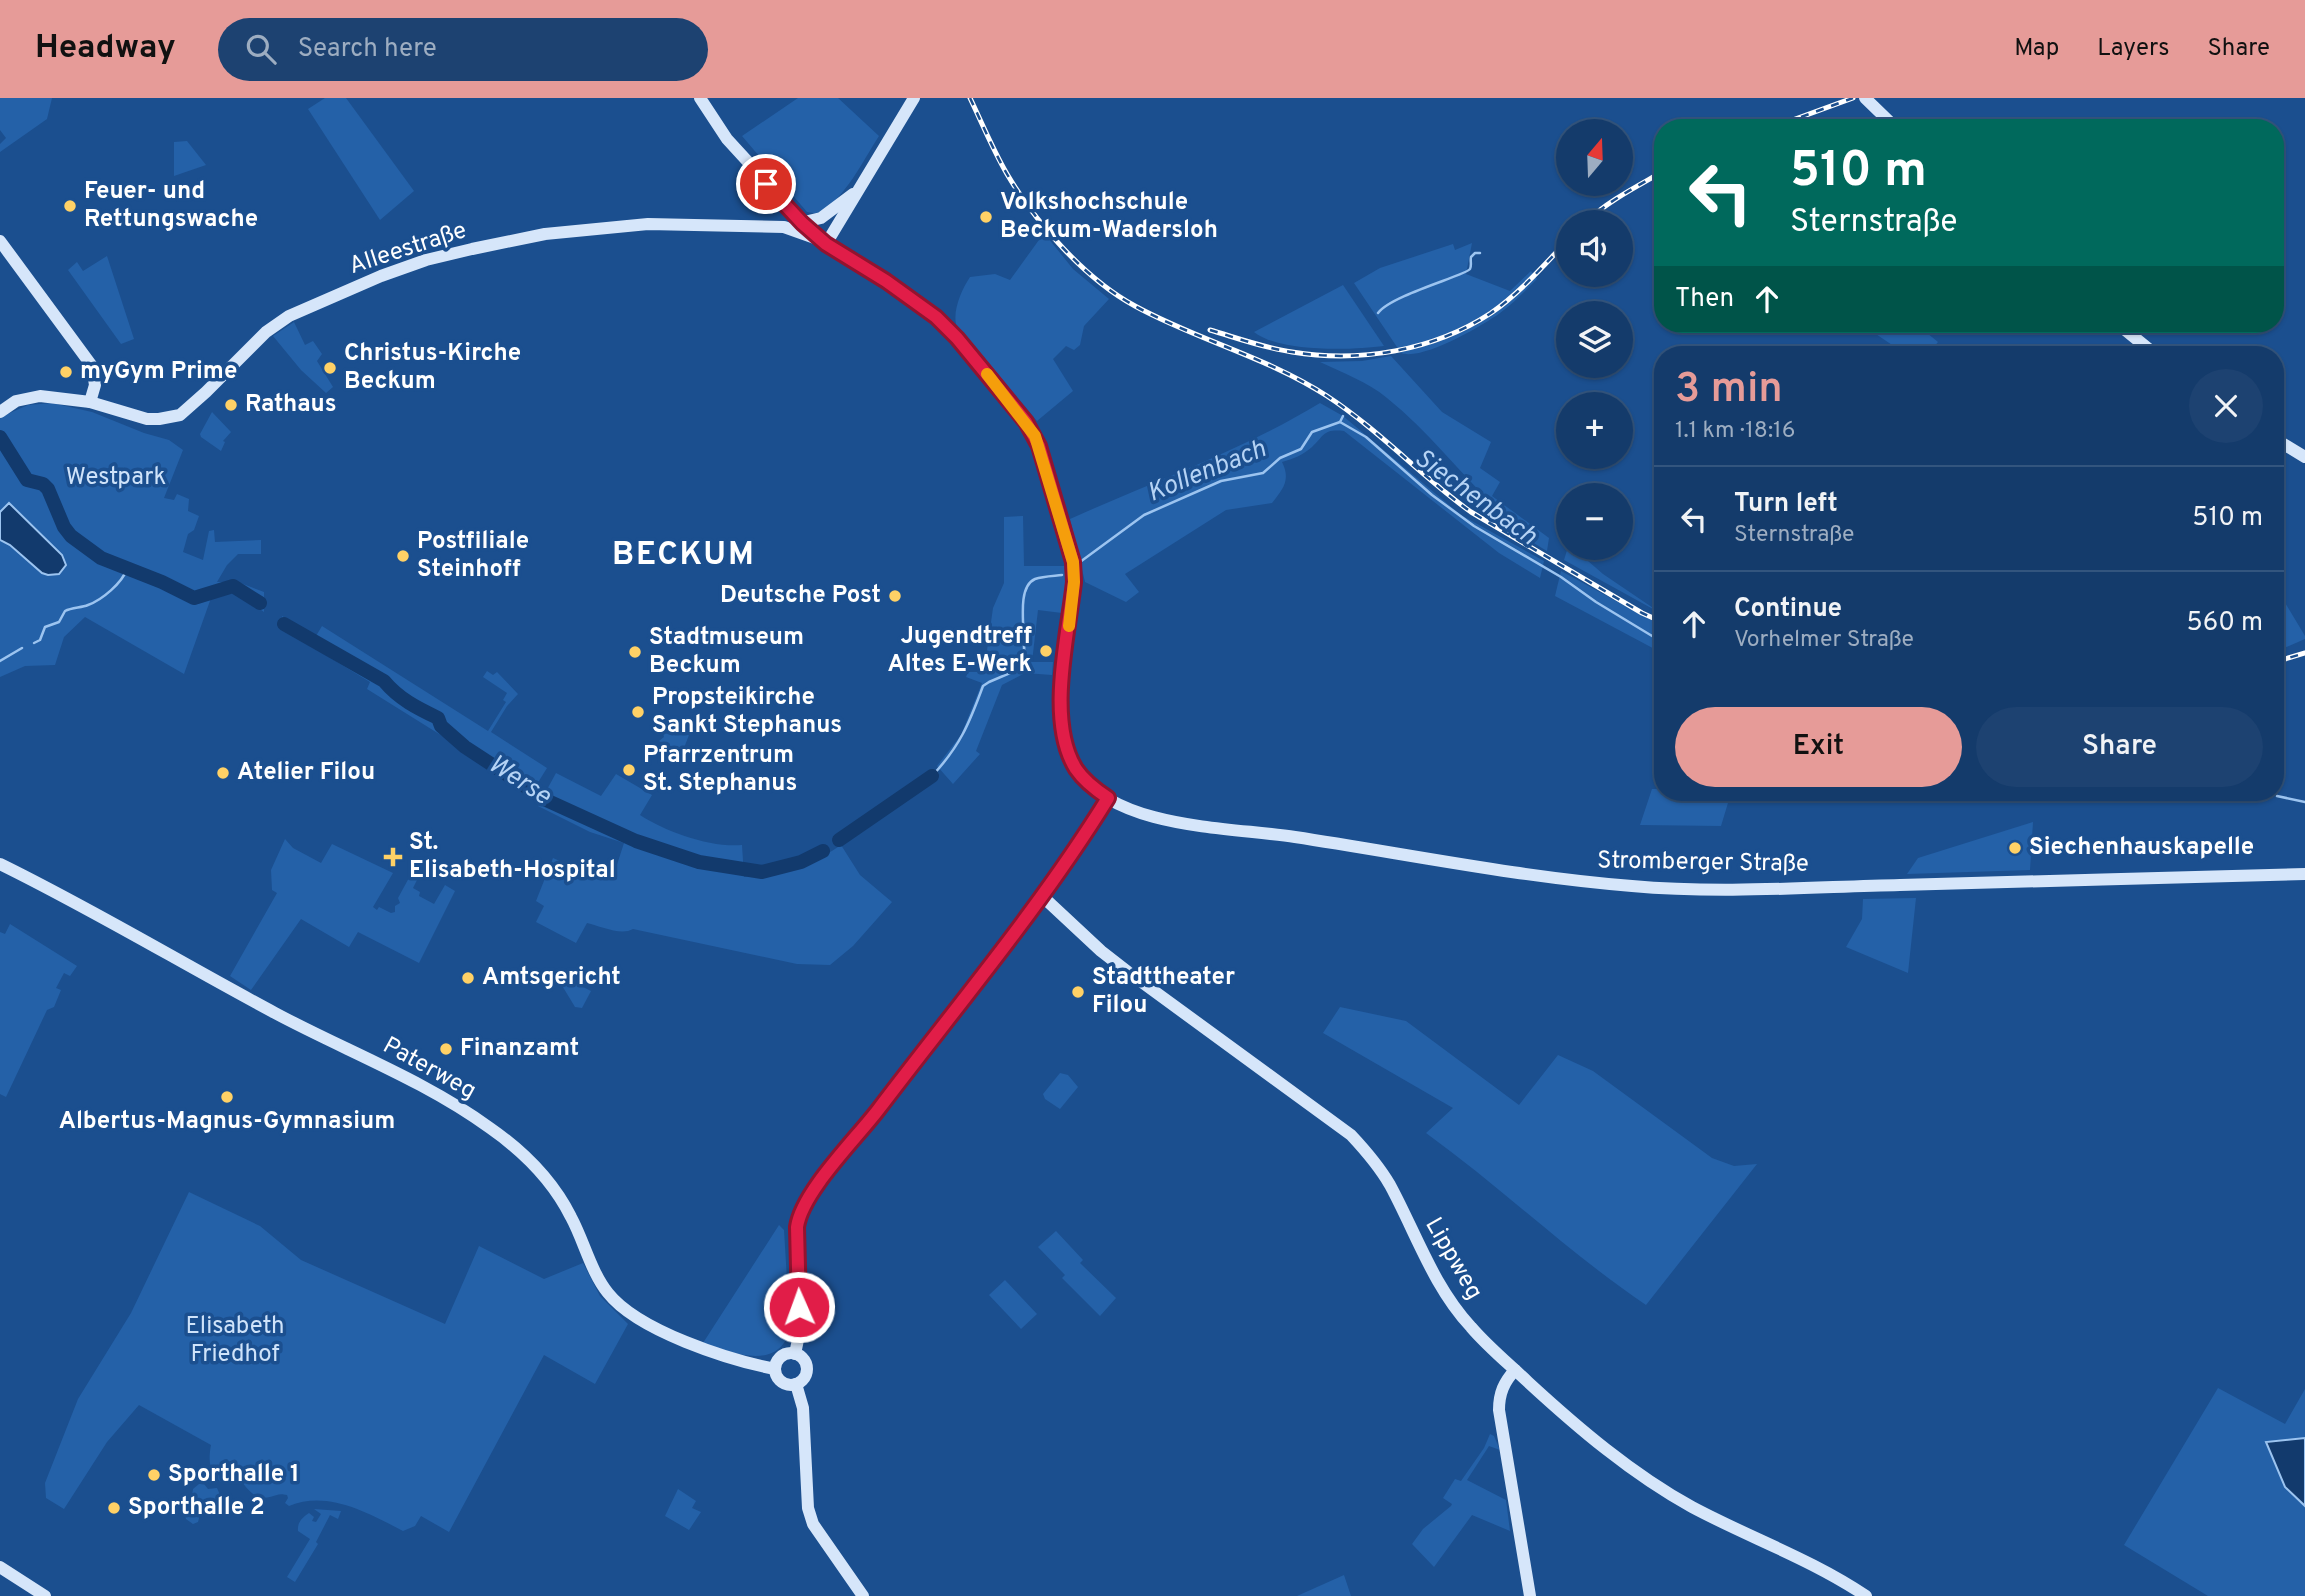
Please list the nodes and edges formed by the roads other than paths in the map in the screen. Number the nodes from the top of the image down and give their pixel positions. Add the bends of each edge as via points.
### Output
1 (700, 98) edge
2 (914, 98) edge
3 (1865, 98) edge
4 (1887, 119) edge
5 (859, 190) junction
6 (802, 223) junction
7 (783, 228) junction
8 (0, 241) edge
9 (826, 244) junction
10 (2129, 333) edge
11 (2145, 346) edge
12 (90, 402) junction
13 (0, 412) edge
14 (2284, 444) edge
15 (2305, 457) edge
16 (1108, 798) junction
17 (0, 864) edge
18 (2305, 874) edge
19 (1042, 896) junction
20 (795, 1354) junction
21 (775, 1369) junction
22 (1515, 1370) junction
23 (796, 1384) junction
24 (0, 1567) edge
25 (46, 1596) edge
26 (863, 1596) edge
27 (1530, 1596) edge
28 (1866, 1596) edge

1 - 6 main road via 727,139
2 - 5 main road
3 - 4 main road
5 - 6 main road, Alleestraße via 821,218
5 - 9 main road
6 - 7 main road, Alleestraße
6 - 9 main road
7 - 9 main road, Alleestraße
7 - 12 main road, Alleestraße via 630,225 513,239 449,255 381,276 289,316 266,332 180,415 147,419
8 - 12 main road via 92,366 95,385
9 - 16 main road, Stromberger Straße via 936,317 1035,436 1073,562 1060,707 1062,732 1077,771
10 - 11 main road
12 - 13 main road, Alleestraße via 40,396 16,401
14 - 15 main road
16 - 18 main road, Stromberger Straße via 1138,812 1197,824 1634,886 1734,889
16 - 19 main road
17 - 21 main road, Paterweg via 472,1116 523,1154 554,1189 609,1295 624,1308 705,1350
19 - 20 main road via 803,1206 797,1227 800,1330
19 - 22 main road, Lippweg via 1110,958 1351,1135 1390,1184 1444,1293
20 - 21 main road via 780,1358
20 - 23 main road via 807,1369
21 - 23 main road via 780,1381
22 - 27 main road via 1504,1384 1499,1410
22 - 28 main road, Lippweg via 1598,1442 1666,1492 1802,1558
23 - 26 main road via 803,1408 808,1508 813,1524
24 - 25 main road

